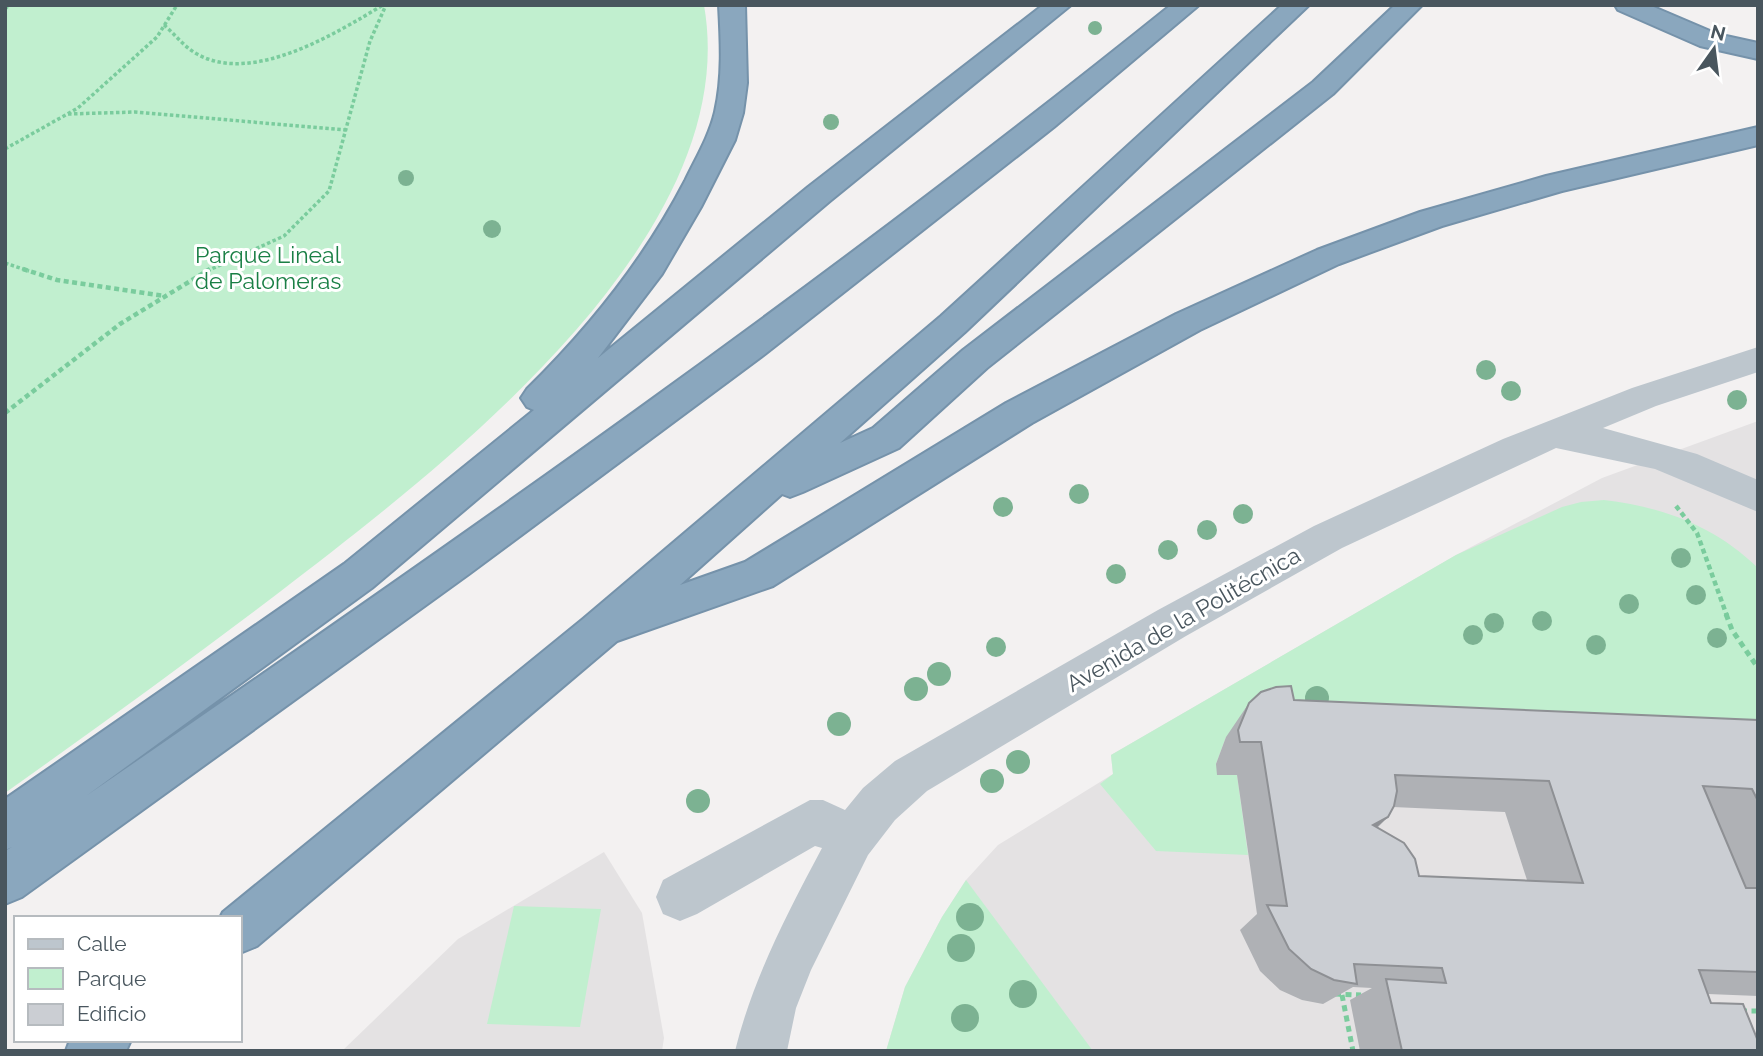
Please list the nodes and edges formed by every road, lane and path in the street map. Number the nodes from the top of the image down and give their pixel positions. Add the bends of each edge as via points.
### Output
1 (9, 5) edge
2 (177, 5) edge
3 (384, 5) edge
4 (733, 5) edge
5 (1059, 5) edge
6 (1186, 5) edge
7 (1297, 5) edge
8 (1410, 5) edge
9 (1627, 5) edge
10 (5, 9) edge
11 (164, 25) junction
12 (1758, 51) edge
13 (68, 114) junction
14 (346, 130) junction
15 (1758, 136) edge
16 (5, 149) edge
17 (5, 264) edge
18 (165, 296) junction
19 (1758, 359) edge
20 (5, 413) edge
21 (1556, 434) junction
22 (1758, 497) edge
23 (750, 501) junction
24 (1676, 506) dead end
25 (358, 576) junction
26 (598, 632) junction
27 (1758, 668) edge
28 (5, 827) edge
29 (852, 839) junction
30 (5, 880) edge
31 (680, 897) dead end
32 (242, 927) edge
33 (1322, 993) edge
34 (1342, 995) junction
35 (1372, 996) edge
36 (1730, 1010) edge
37 (1758, 1011) edge
38 (761, 1051) edge
39 (1353, 1051) edge

1 - 10 path
2 - 11 path
3 - 11 path via 302,48 230,65 198,55
3 - 14 path
4 - 25 highway via 734,62 726,127 678,227 623,307 566,372 414,514
5 - 25 highway via 819,194
6 - 30 highway via 767,335 407,597
7 - 23 highway via 953,324
8 - 23 highway via 1322,88 975,359 886,438
9 - 12 highway via 1709,40
11 - 13 path via 157,37
13 - 14 path via 135,112
13 - 16 path
14 - 18 path via 329,191 284,236 213,267
15 - 26 highway via 1556,183 1431,219 1328,257 1188,321 1019,413 759,574
17 - 18 path via 57,280
18 - 20 path via 120,324
19 - 21 street, Avenida de la Politécnica via 1644,397
21 - 22 street via 1665,457 1709,472
21 - 29 street, Avenida de la Politécnica via 1328,537 1172,623 911,776 879,804
23 - 26 highway
24 - 27 path via 1698,533 1732,630
25 - 28 highway
26 - 32 highway
29 - 31 street via 823,823 810,823
29 - 38 street, Avenida de la Politécnica via 791,957 771,1008
33 - 34 path
34 - 35 path
34 - 39 path
36 - 37 path

